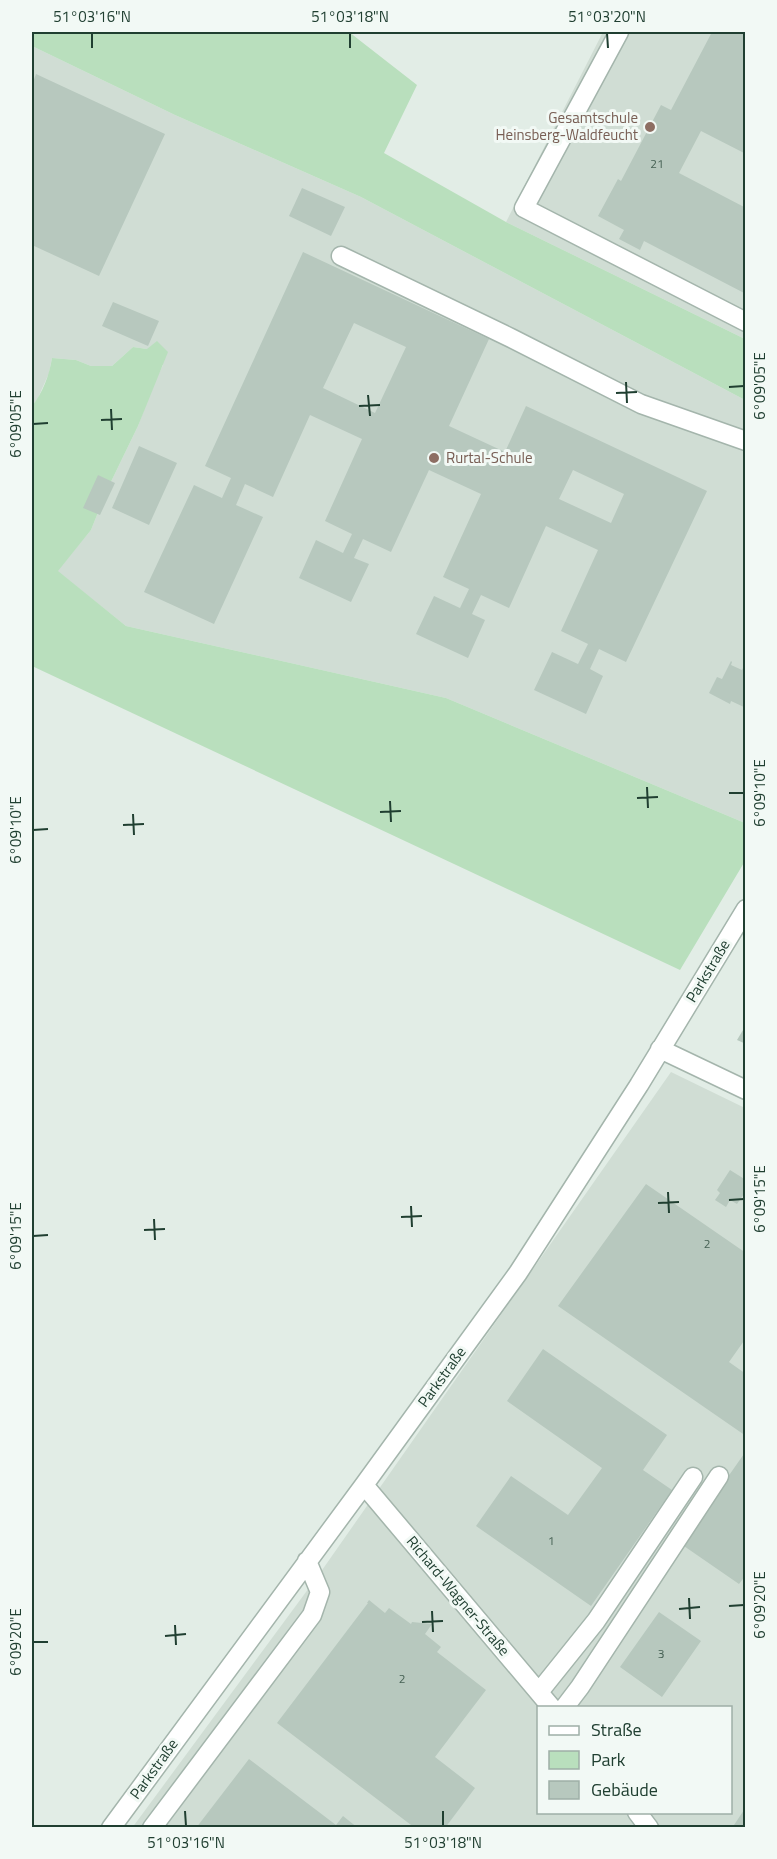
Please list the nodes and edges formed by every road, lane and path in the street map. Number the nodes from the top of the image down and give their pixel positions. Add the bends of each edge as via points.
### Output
1 (619, 32) edge
2 (341, 256) dead end
3 (746, 322) edge
4 (746, 441) edge
5 (746, 909) edge
6 (660, 1049) junction
7 (746, 1090) edge
8 (719, 1476) dead end
9 (693, 1477) dead end
10 (364, 1485) junction
11 (307, 1561) junction
12 (539, 1692) junction
13 (551, 1706) edge
14 (565, 1706) edge
15 (639, 1814) edge
16 (111, 1827) edge
17 (152, 1827) edge
18 (649, 1827) edge

1 - 3 street via 524,208
2 - 4 street via 641,404
5 - 6 street, Parkstraße
6 - 7 street
6 - 10 street, Parkstraße via 518,1273
8 - 14 street
9 - 12 street via 596,1621
10 - 11 street, Parkstraße
10 - 12 street, Richard-Wagner-Straße
11 - 16 street, Parkstraße
11 - 17 street via 320,1592 312,1615
12 - 13 street, Richard-Wagner-Straße
15 - 18 street

